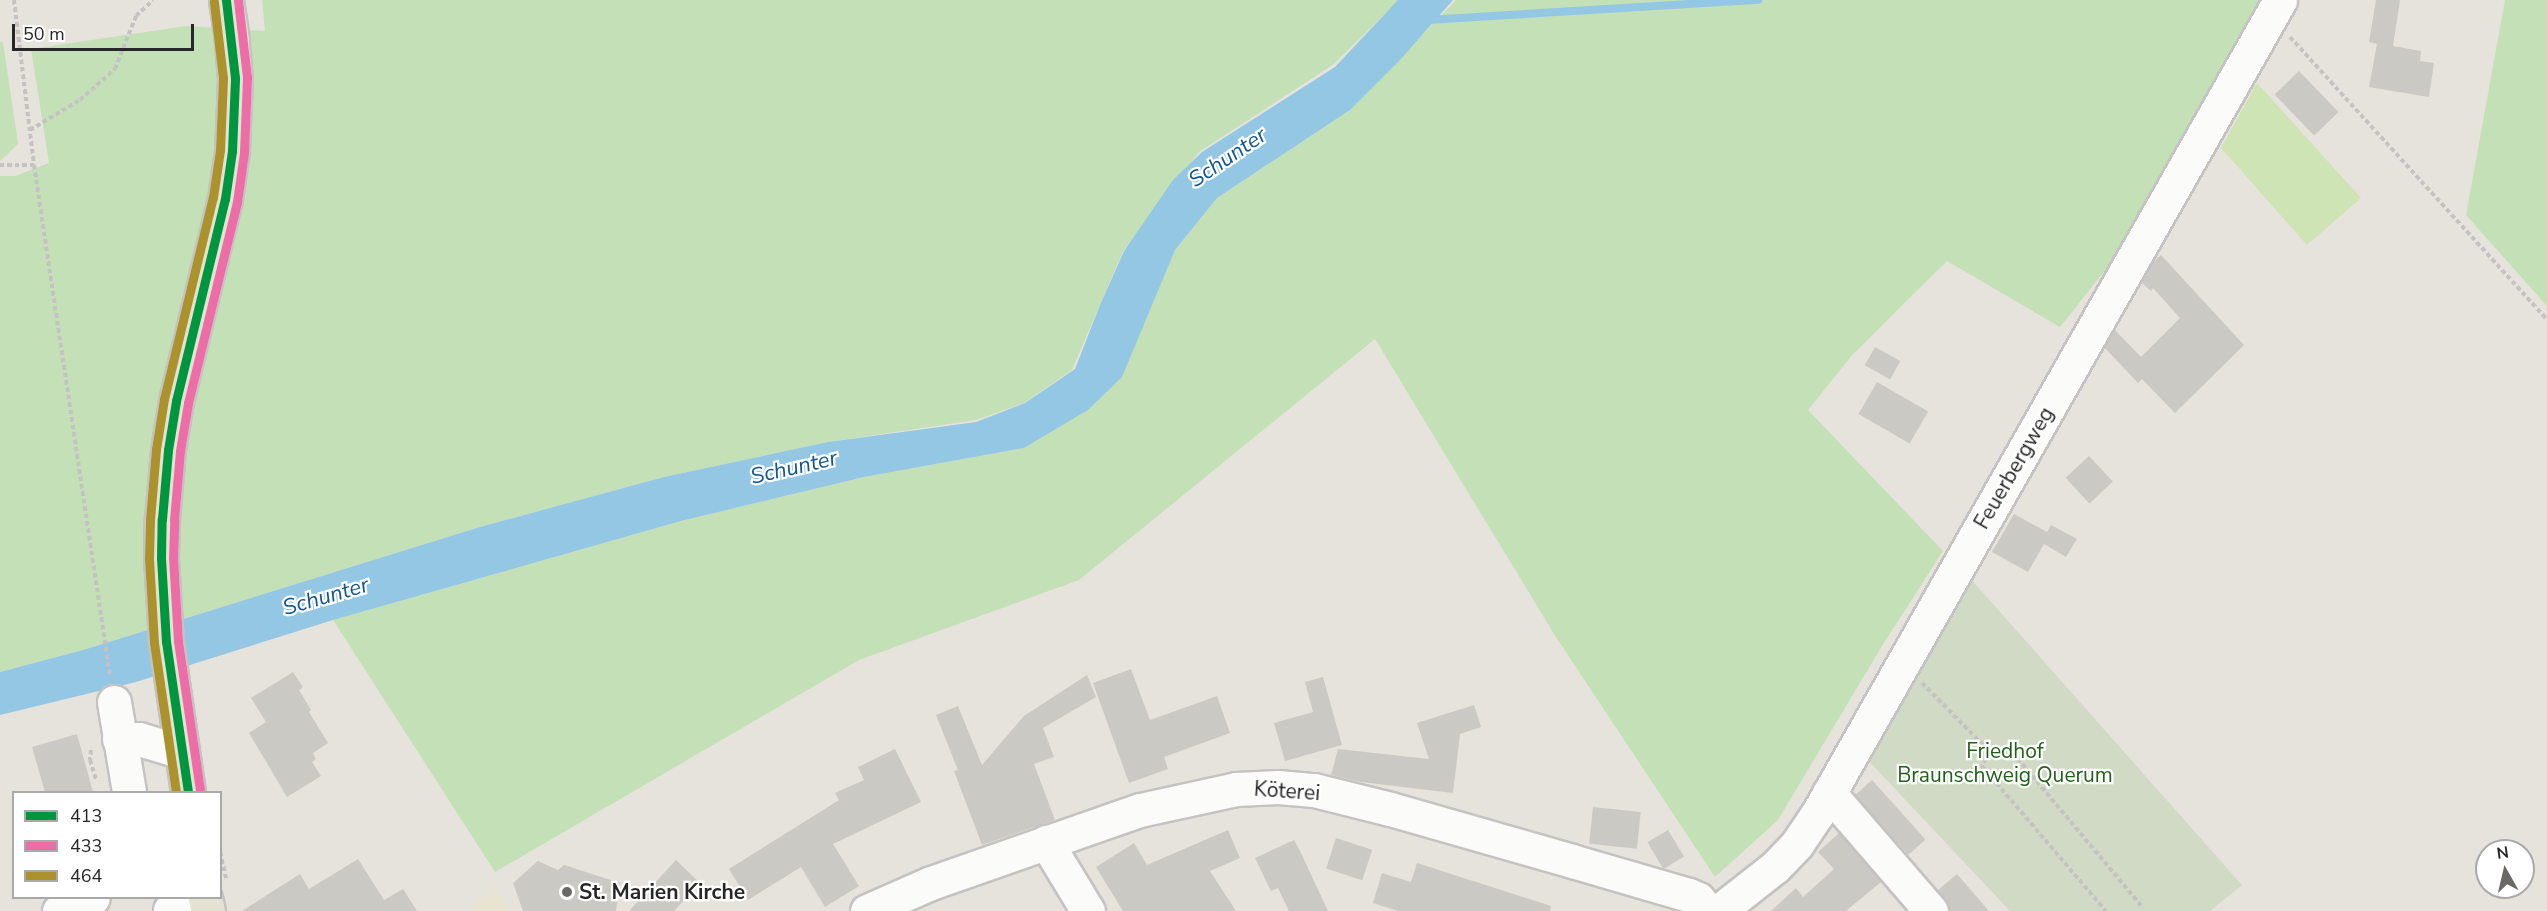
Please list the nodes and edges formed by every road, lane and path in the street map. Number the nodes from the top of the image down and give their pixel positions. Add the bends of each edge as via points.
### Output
1 (14, 0) edge
2 (153, 0) edge
3 (226, 0) edge
4 (2274, 9) edge
5 (30, 130) junction
6 (0, 165) edge
7 (34, 165) junction
8 (2547, 319) edge
9 (1899, 669) junction
10 (114, 702) joint
11 (119, 739) junction
12 (182, 752) junction
13 (1990, 752) junction
14 (129, 791) edge
15 (188, 791) edge
16 (1829, 793) junction
17 (1046, 842) junction
18 (88, 899) edge
19 (206, 903) edge
20 (169, 906) edge
21 (879, 908) edge
22 (2143, 909) dead end
23 (59, 911) edge
24 (1088, 911) edge
25 (1708, 911) edge
26 (1719, 911) edge
27 (1931, 911) edge
28 (2106, 911) edge

1 - 5 path
2 - 5 path via 136,16 116,69 80,100
3 - 12 main road via 235,106 225,199 175,411 163,499 164,612
4 - 8 path via 2303,49
4 - 9 street, Feuerbergweg
5 - 7 path
6 - 7 path
7 - 10 path
9 - 13 path via 1923,683
9 - 16 street, Feuerbergweg
10 - 11 street
11 - 12 street via 131,737
11 - 14 street
12 - 15 main road
13 - 22 path via 2008,747
13 - 28 path via 1982,766
16 - 26 street, Feuerbergweg via 1797,844 1775,867
16 - 27 street
17 - 21 street, Köterei
17 - 24 street
17 - 25 street, Köterei via 1140,810 1215,793 1278,787 1314,790 1689,896 1698,899
18 - 23 street
19 - 20 street

